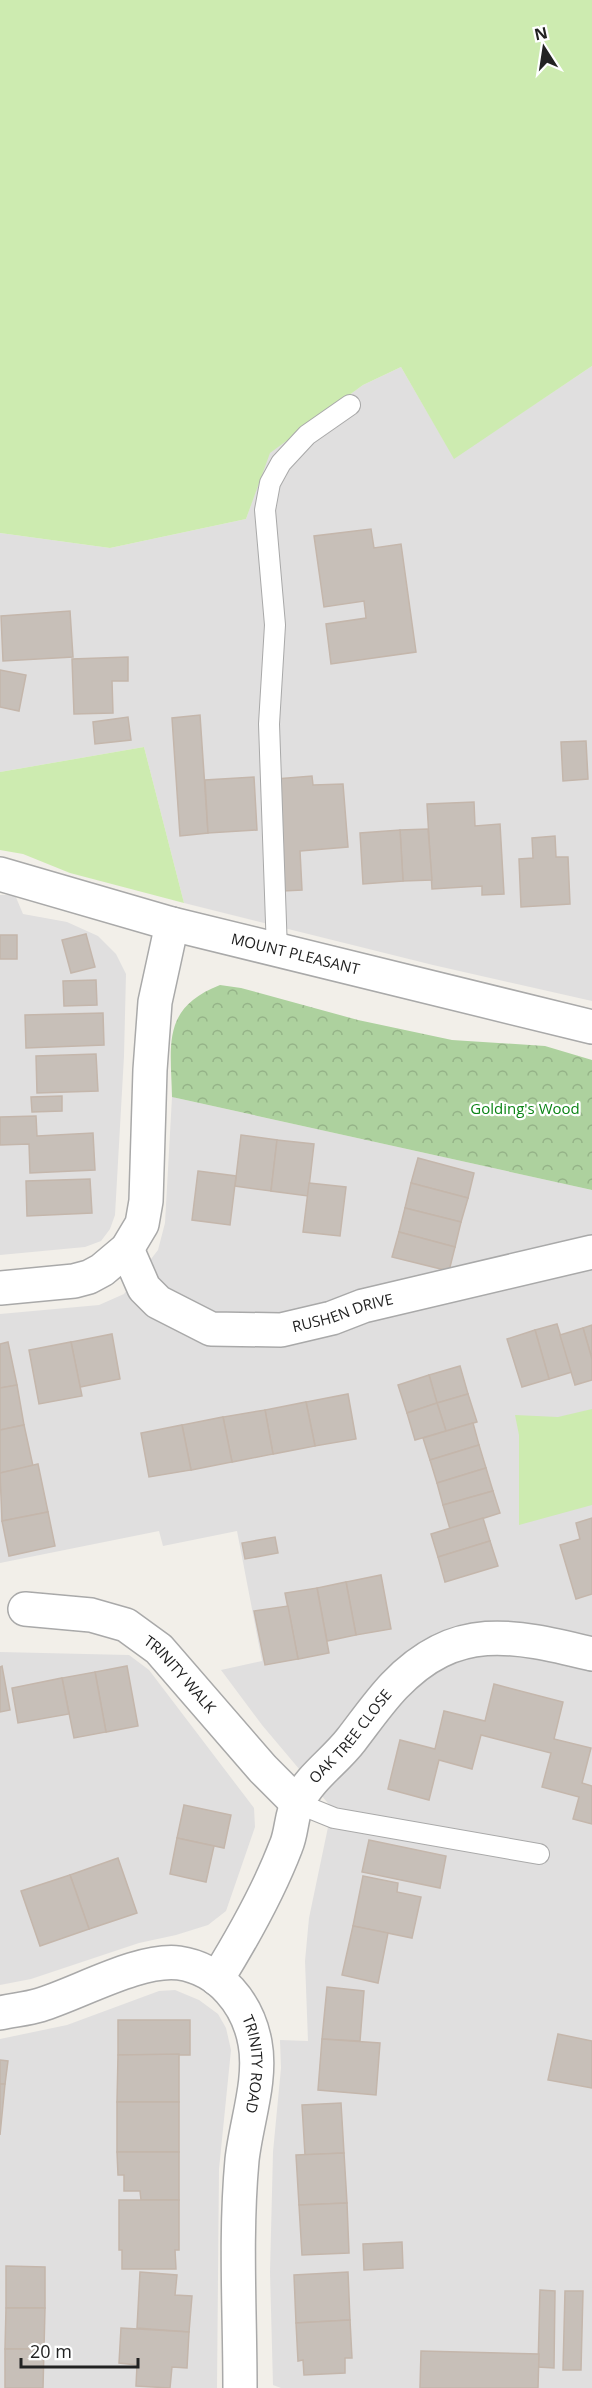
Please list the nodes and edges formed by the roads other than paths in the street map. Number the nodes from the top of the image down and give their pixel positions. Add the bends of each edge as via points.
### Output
1 (350, 405) dead end
2 (0, 874) edge
3 (172, 924) junction
4 (277, 951) junction
5 (592, 1027) edge
6 (127, 1249) junction
7 (592, 1252) edge
8 (0, 1288) edge
9 (25, 1609) dead end
10 (592, 1654) edge
11 (297, 1803) junction
12 (539, 1854) dead end
13 (217, 1979) junction
14 (0, 2013) edge
15 (240, 2388) edge

1 - 4 lane via 307,435 281,463 270,483 265,510 275,625 269,724
2 - 3 street, MOUNT PLEASANT
3 - 4 street, MOUNT PLEASANT
3 - 6 street via 155,1002 146,1201 141,1224
4 - 5 street, MOUNT PLEASANT
6 - 7 street, RUSHEN DRIVE via 144,1288 158,1302 211,1329 246,1331 281,1330 312,1323 363,1306
6 - 8 street via 102,1270 81,1279
9 - 11 street, TRINITY WALK via 91,1615 126,1625 159,1649
10 - 11 street, OAK TREE CLOSE via 494,1637 448,1646 394,1686
11 - 12 lane via 334,1818
11 - 13 street, OAK TREE CLOSE via 287,1843 268,1888
13 - 14 street, TRINITY ROAD via 178,1963 159,1964 39,2005
13 - 15 street, TRINITY ROAD via 233,1992 245,2013 255,2042 257,2069 242,2160 238,2228

